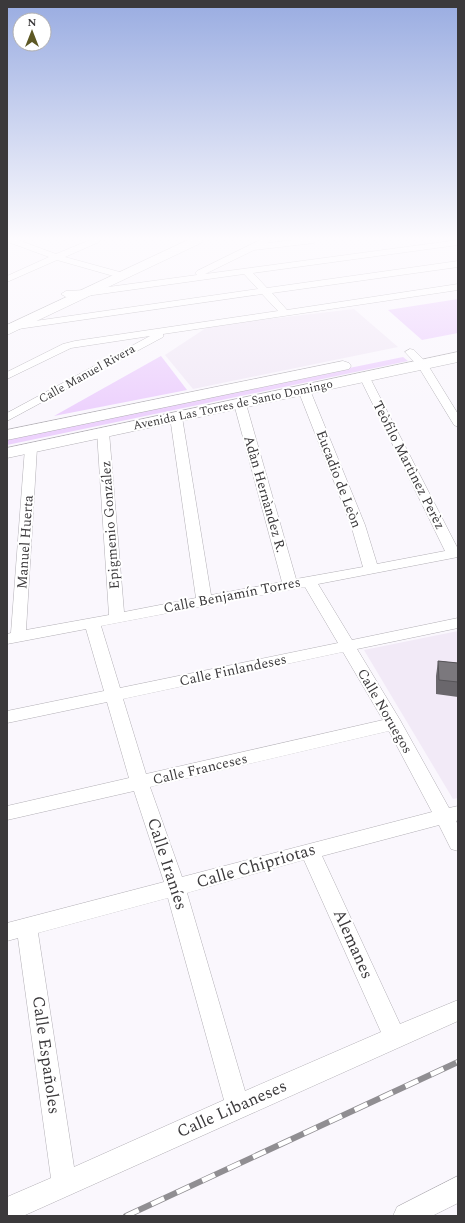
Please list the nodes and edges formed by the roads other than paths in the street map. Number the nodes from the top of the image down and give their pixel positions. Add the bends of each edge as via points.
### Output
1 (61, 297) edge
2 (77, 297) edge
3 (220, 297) edge
4 (270, 297) edge
5 (388, 297) edge
6 (284, 312) junction
7 (10, 326) edge
8 (167, 331) junction
9 (419, 355) junction
10 (387, 357) dead end
11 (458, 357) edge
12 (364, 369) junction
13 (7, 376) edge
14 (304, 390) junction
15 (240, 404) junction
16 (176, 417) junction
17 (7, 418) edge
18 (458, 423) edge
19 (103, 432) junction
20 (7, 435) edge
21 (31, 448) junction
22 (7, 452) edge
23 (456, 553) edge
24 (371, 569) junction
25 (308, 581) junction
26 (290, 584) junction
27 (204, 600) junction
28 (117, 618) junction
29 (92, 623) junction
30 (458, 623) edge
31 (13, 638) edge
32 (348, 645) junction
33 (114, 695) junction
34 (7, 717) edge
35 (394, 724) junction
36 (140, 783) junction
37 (7, 813) edge
38 (450, 815) edge
39 (458, 843) edge
40 (310, 850) junction
41 (176, 888) junction
42 (17, 929) edge
43 (458, 1010) edge
44 (396, 1038) junction
45 (238, 1106) junction
46 (64, 1184) junction
47 (458, 1189) edge
48 (7, 1210) edge
49 (406, 1216) edge

1 - 7 street
2 - 7 street
3 - 7 street
4 - 6 street
5 - 6 street
6 - 8 street
8 - 13 street via 66,346
8 - 17 street, Calle Manuel Rivera
9 - 10 street, Avenida Las Torres de Santo Domingo
9 - 11 street, Avenida Las Torres de Santo Domingo
9 - 12 street, Avenida Las Torres de Santo Domingo
9 - 18 street
12 - 14 street, Avenida Las Torres de Santo Domingo
12 - 20 street, Avenida Las Torres de Santo Domingo
12 - 23 street, Teòfilo Martìnez Perèz
14 - 15 street, Avenida Las Torres de Santo Domingo
14 - 24 street, Eucadio de Leòn via 358,525
15 - 16 street, Avenida Las Torres de Santo Domingo
15 - 26 street, Adàn Hernàndez R.
16 - 19 street, Avenida Las Torres de Santo Domingo
16 - 27 street
19 - 21 street, Avenida Las Torres de Santo Domingo
19 - 28 street, Epigmenio González
21 - 22 street, Avenida Las Torres de Santo Domingo
21 - 31 street, Manuel Huerta
23 - 24 street, Calle Benjamín Torres
24 - 25 street, Calle Benjamín Torres
25 - 26 street, Calle Benjamín Torres
25 - 32 street, Calle Noruegos
26 - 27 street, Calle Benjamín Torres
27 - 28 street, Calle Benjamín Torres
28 - 29 street, Calle Benjamín Torres
29 - 31 street, Calle Benjamín Torres
29 - 33 street, Calle Iraníes
30 - 32 street, Calle Finlandeses
32 - 33 street, Calle Finlandeses
32 - 35 street, Calle Noruegos
33 - 34 street, Calle Finlandeses
33 - 36 street, Calle Iraníes
35 - 36 street, Calle Franceses
35 - 38 street, Calle Noruegos
36 - 37 street, Calle Franceses
36 - 41 street, Calle Iraníes
38 - 39 street, Calle Noruegos
38 - 40 street, Calle Chipriotas
40 - 41 street, Calle Chipriotas
40 - 44 street, Alemanes
41 - 42 street, Calle Chipriotas
41 - 45 street, Calle Iraníes
42 - 46 street, Calle Españoles
43 - 44 street, Calle Libaneses
44 - 45 street, Calle Libaneses
45 - 46 street, Calle Libaneses
46 - 48 street, Calle Libaneses
47 - 49 street

